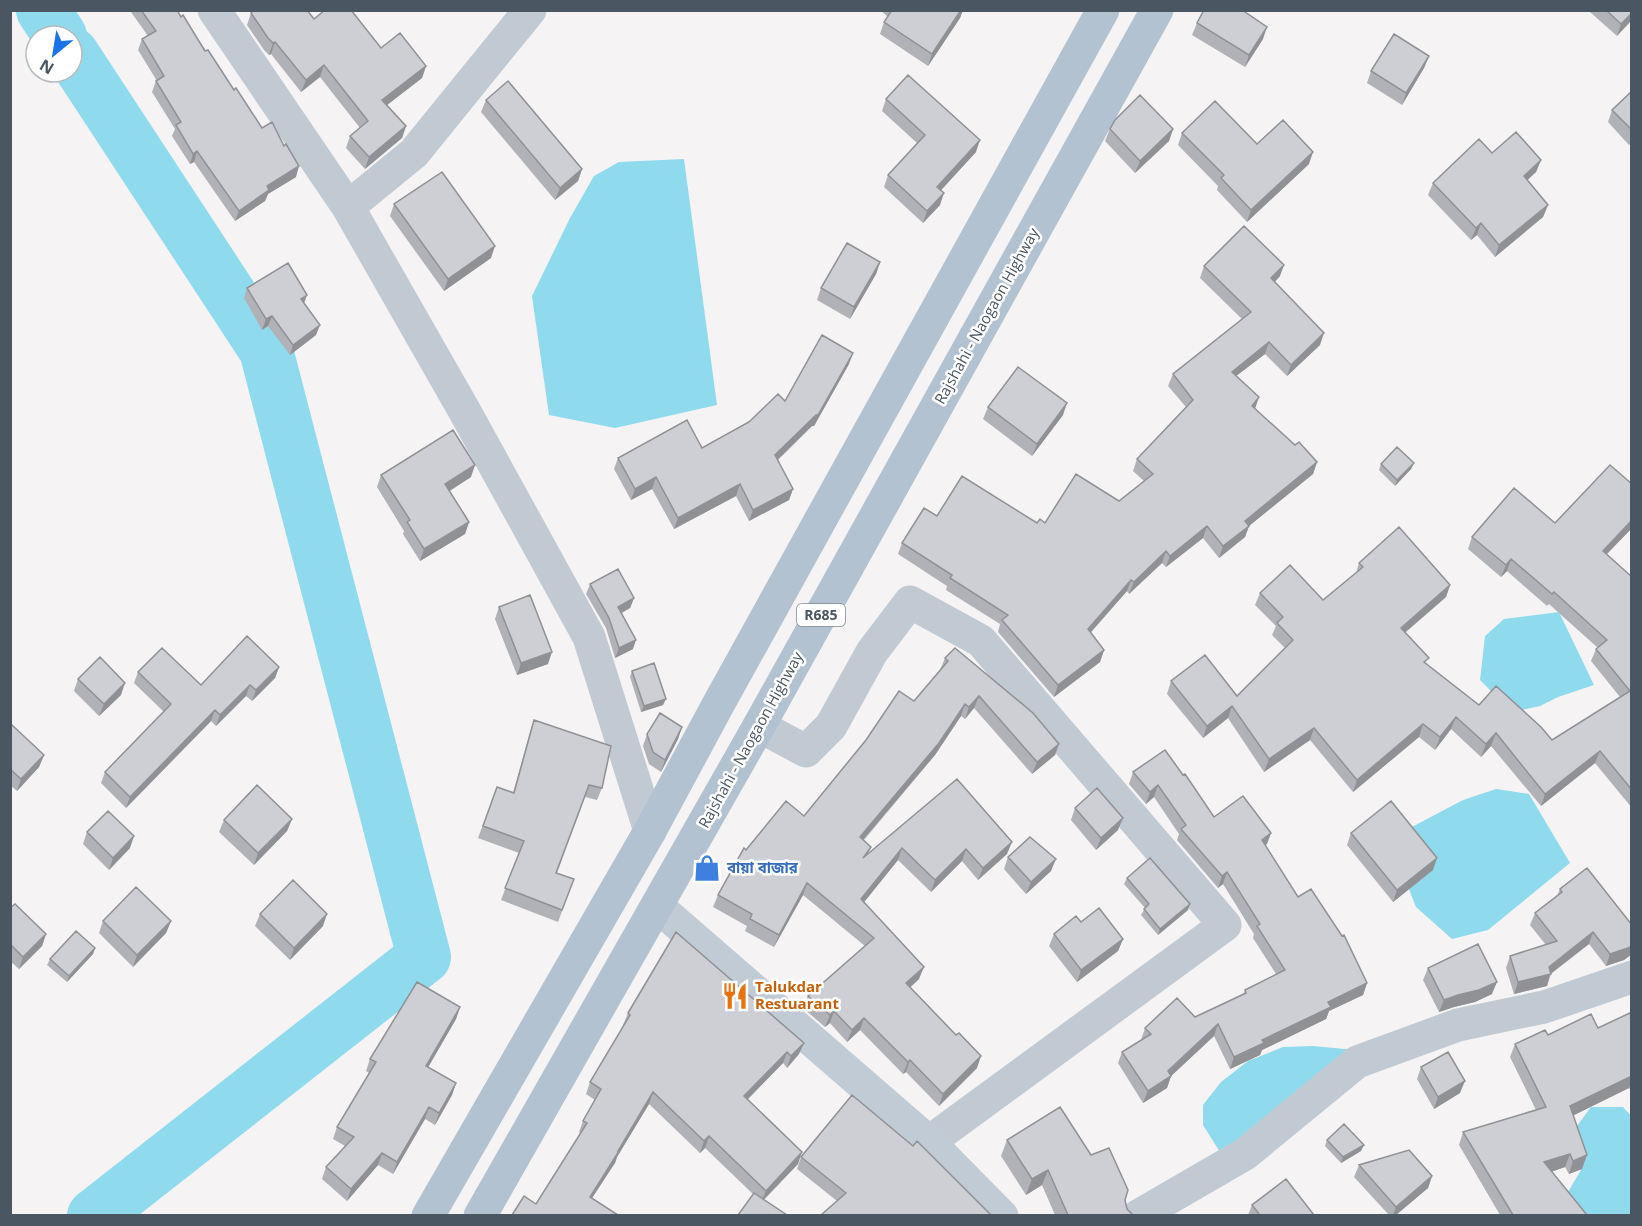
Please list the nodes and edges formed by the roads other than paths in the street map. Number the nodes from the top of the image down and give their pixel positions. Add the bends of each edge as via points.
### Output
1 (214, 10) edge
2 (530, 10) edge
3 (1103, 10) edge
4 (1157, 10) edge
5 (348, 207) junction
6 (841, 483) junction
7 (882, 504) junction
8 (759, 726) junction
9 (650, 831) junction
10 (657, 906) junction
11 (1632, 977) edge
12 (929, 1142) junction
13 (428, 1215) edge
14 (480, 1215) edge
15 (1002, 1215) edge
16 (1138, 1215) edge

1 - 5 street
2 - 5 street via 414,153
3 - 6 main road, R685
4 - 7 main road, Rajshahi - Naogaon Highway / R685
5 - 9 street via 589,637
6 - 7 main road
6 - 9 main road, R685
7 - 8 main road, Rajshahi - Naogaon Highway / R685
8 - 10 main road, Rajshahi - Naogaon Highway / R685
8 - 12 street via 806,751 831,726 872,652 910,603 981,641 1225,925
9 - 13 main road, R685
10 - 12 main road
10 - 14 main road, Rajshahi - Naogaon Highway / R685
11 - 16 street via 1544,1007 1458,1025 1357,1062 1245,1154
12 - 15 main road

